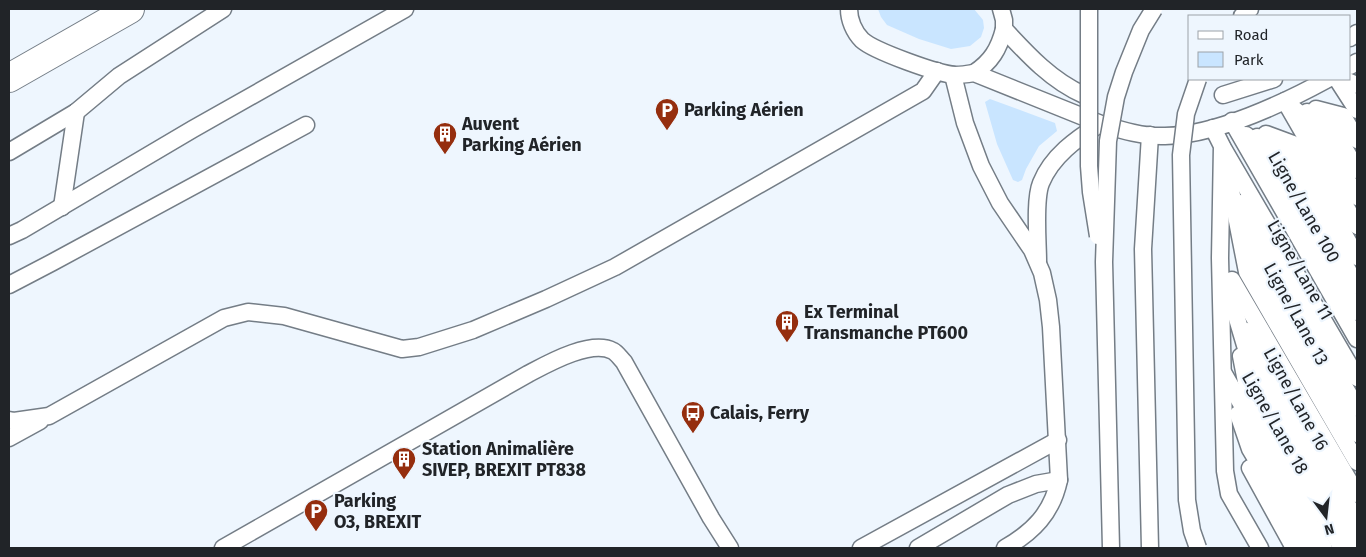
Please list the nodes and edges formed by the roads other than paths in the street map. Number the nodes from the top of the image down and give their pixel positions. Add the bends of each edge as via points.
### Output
1 (130, 9) edge
2 (223, 9) edge
3 (405, 9) edge
4 (849, 9) edge
5 (1002, 9) edge
6 (1090, 9) edge
7 (1154, 9) edge
8 (1004, 29) junction
9 (937, 71) junction
10 (974, 73) junction
11 (953, 75) junction
12 (9, 78) edge
13 (1198, 80) edge
14 (1271, 80) edge
15 (1326, 80) edge
16 (1341, 80) edge
17 (1341, 80) edge
18 (1343, 80) edge
19 (1357, 85) edge
20 (1357, 92) edge
21 (1084, 95) dead end
22 (1223, 95) dead end
23 (1285, 101) junction
24 (1357, 110) edge
25 (76, 112) junction
26 (1232, 121) junction
27 (1101, 124) junction
28 (306, 125) dead end
29 (1213, 128) junction
30 (1150, 135) junction
31 (1357, 140) edge
32 (1222, 146) junction
33 (9, 152) edge
34 (1357, 170) edge
35 (1357, 197) edge
36 (62, 207) junction
37 (1357, 226) edge
38 (9, 236) edge
39 (1357, 257) edge
40 (1104, 262) junction
41 (1038, 263) junction
42 (1221, 263) junction
43 (9, 285) edge
44 (1357, 286) edge
45 (1357, 312) edge
46 (1357, 339) edge
47 (1222, 370) junction
48 (1357, 378) edge
49 (1357, 408) edge
50 (48, 416) junction
51 (9, 420) edge
52 (1357, 434) edge
53 (9, 438) edge
54 (1058, 440) junction
55 (1357, 462) edge
56 (1059, 480) junction
57 (1357, 494) edge
58 (1357, 521) edge
59 (1357, 546) edge
60 (223, 548) edge
61 (730, 548) edge
62 (861, 548) edge
63 (918, 548) edge
64 (1005, 548) edge
65 (1111, 548) edge
66 (1150, 548) edge
67 (1198, 548) edge
68 (1260, 548) edge
69 (1294, 548) edge
70 (1309, 548) edge
71 (1324, 548) edge
72 (1342, 548) edge

1 - 12 street
2 - 25 lane via 119,76
3 - 36 lane
4 - 9 lane via 854,29 877,50
5 - 8 lane
6 - 40 lane, bridge via 1089,166 1094,217
7 - 40 lane, bridge via 1141,30 1116,97 1107,163
8 - 10 lane via 995,54
8 - 21 lane via 1058,82
9 - 11 lane
9 - 50 lane via 923,91 615,266 473,330 402,349 284,316 248,312 224,318
10 - 11 lane
10 - 27 lane
11 - 41 lane via 965,123 981,166
13 - 67 lane, bridge via 1186,114 1181,155 1187,500
14 - 22 lane
15 - 23 lane
16 - 20 lane
17 - 24 lane
18 - 19 lane
23 - 26 lane
23 - 31 lane via 1343,116
23 - 34 lane via 1330,123
23 - 35 lane via 1318,129
23 - 37 lane
25 - 33 lane
25 - 36 lane
26 - 29 lane
26 - 39 lane via 1293,144
26 - 44 lane via 1280,151
26 - 45 lane via 1269,158
26 - 46 lane, Ligne/Lane 100
27 - 30 lane
27 - 41 lane via 1075,140 1055,160 1040,184
28 - 43 lane
29 - 30 lane via 1165,136
29 - 32 lane
30 - 66 lane via 1144,249
32 - 42 lane
32 - 48 lane
32 - 49 lane, Ligne/Lane 11 via 1246,217
32 - 52 lane via 1247,244
32 - 55 lane, Ligne/Lane 13 via 1248,272
36 - 38 lane
40 - 65 lane, bridge
41 - 54 lane via 1048,300
42 - 47 lane
42 - 57 lane
42 - 58 lane via 1248,332
42 - 59 lane, Ligne/Lane 16 via 1250,362
42 - 72 lane via 1247,387
47 - 68 lane via 1224,471 1230,494
47 - 69 lane via 1244,459
47 - 70 lane via 1250,448
47 - 71 lane, Ligne/Lane 18
50 - 51 lane
50 - 53 lane
54 - 56 lane
54 - 62 lane
56 - 63 lane via 1036,484 1008,496
56 - 64 lane via 1057,492 1043,517 1023,538
60 - 61 lane via 528,374 564,356 594,348 612,350 624,362

